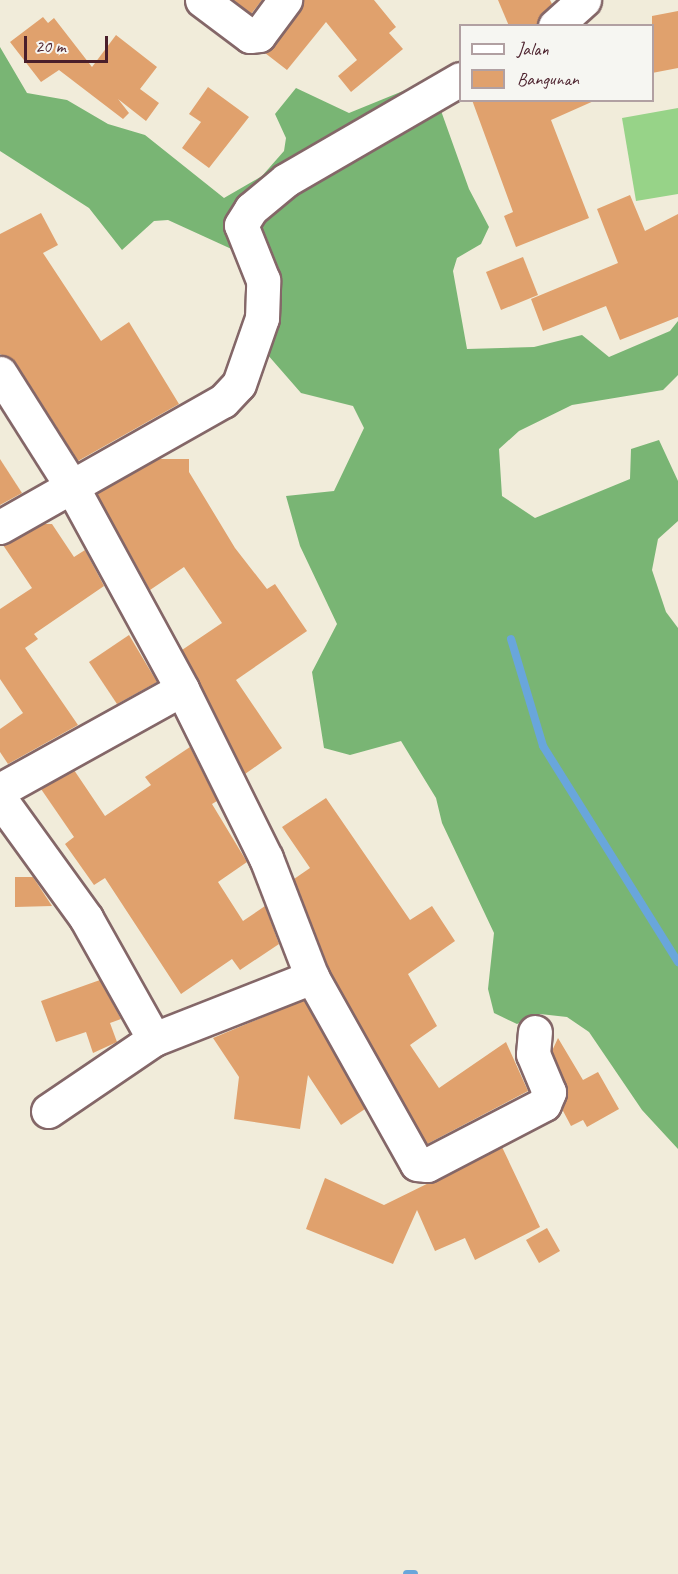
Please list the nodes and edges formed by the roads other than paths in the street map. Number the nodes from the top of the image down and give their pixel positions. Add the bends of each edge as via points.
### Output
1 (202, 0) edge
2 (285, 0) edge
3 (584, 0) edge
4 (557, 24) edge
5 (459, 80) edge
6 (0, 373) edge
7 (72, 488) junction
8 (0, 527) edge
9 (182, 689) junction
10 (0, 790) edge
11 (0, 799) edge
12 (312, 977) junction
13 (535, 1032) dead end
14 (154, 1039) junction
15 (48, 1112) dead end

1 - 2 street via 250,36 259,35
3 - 4 street
5 - 7 street via 286,180 251,209 240,225 263,280 262,318 239,384 223,401
6 - 7 street
7 - 8 street
7 - 9 street
9 - 10 street
9 - 12 street via 266,858
11 - 14 street via 86,918
12 - 13 street via 417,1164 427,1165 544,1104 549,1092 533,1054
12 - 14 street
14 - 15 street

